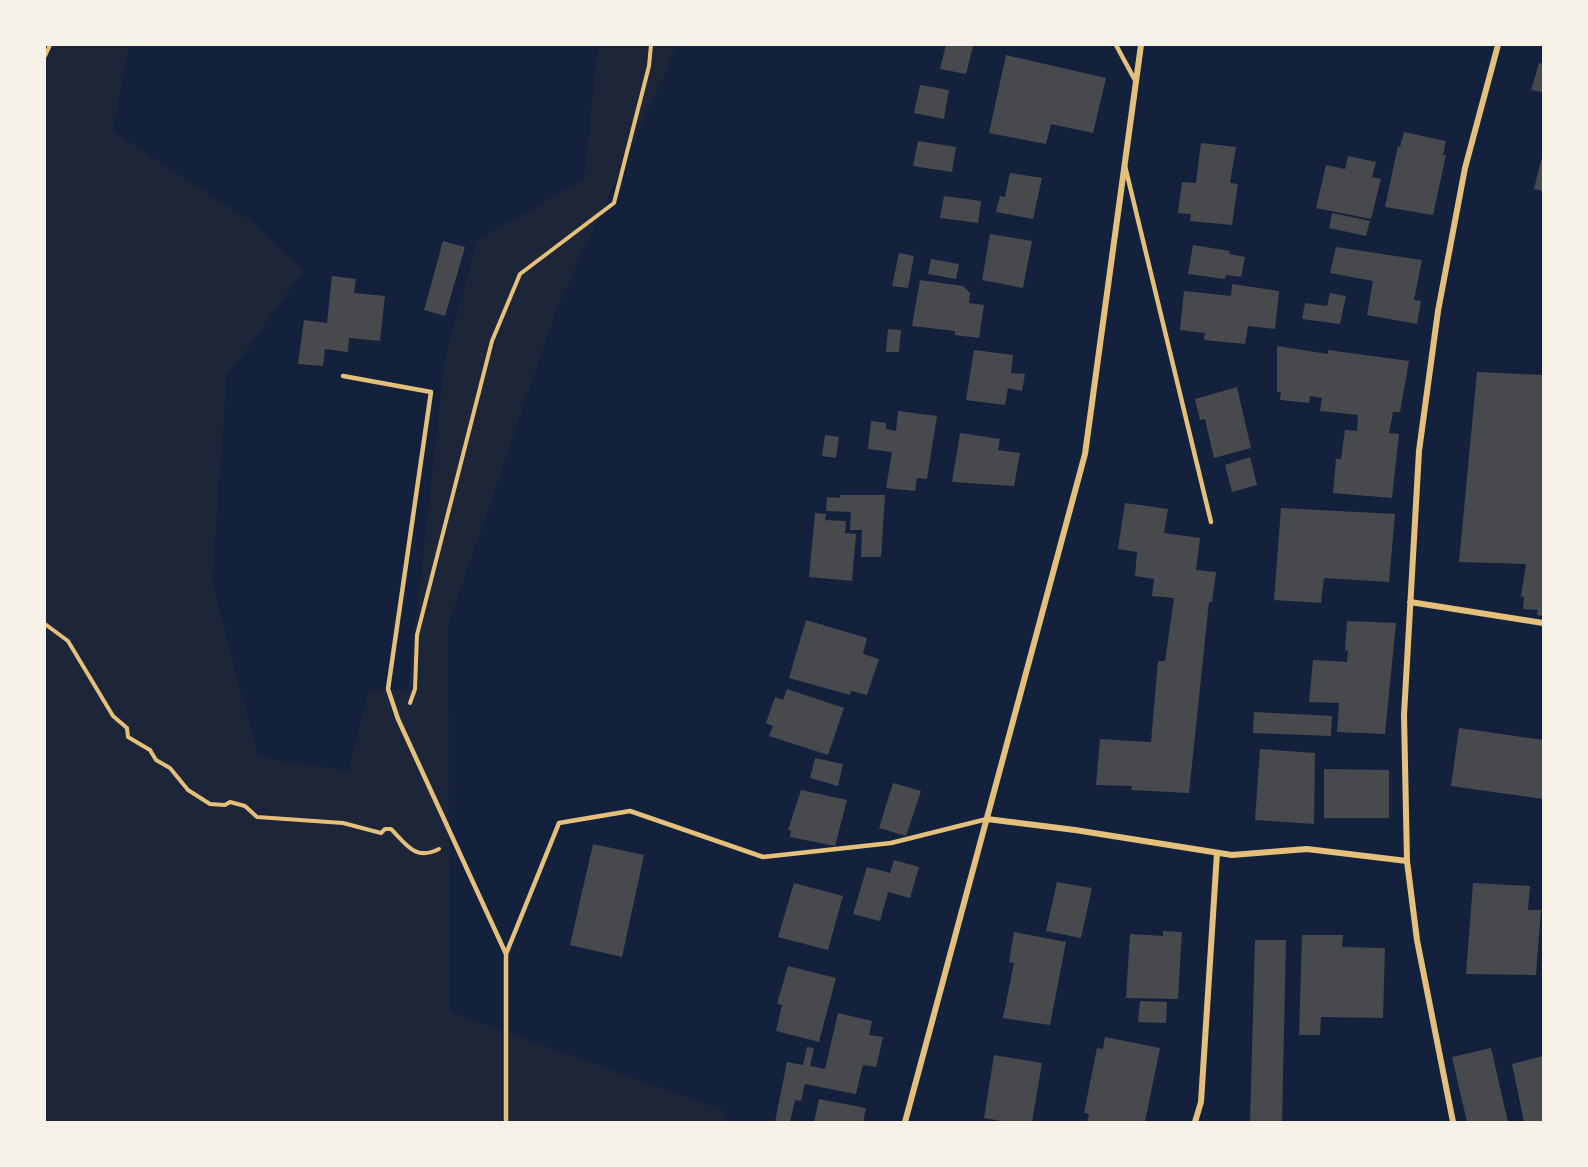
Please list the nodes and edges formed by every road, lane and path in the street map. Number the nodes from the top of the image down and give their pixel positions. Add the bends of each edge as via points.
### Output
1 (50, 45) edge
2 (651, 45) edge
3 (1116, 45) edge
4 (1141, 45) edge
5 (1498, 45) edge
6 (45, 56) edge
7 (1136, 82) junction
8 (1125, 165) junction
9 (344, 376) dead end
10 (1211, 522) dead end
11 (1410, 602) junction
12 (1543, 623) edge
13 (45, 624) edge
14 (398, 718) junction
15 (987, 819) junction
16 (449, 830) junction
17 (1217, 853) junction
18 (1407, 861) junction
19 (506, 954) junction
20 (506, 1122) edge
21 (905, 1122) edge
22 (1195, 1122) edge
23 (1453, 1122) edge

1 - 6 path
2 - 14 path via 614,203 520,274 492,340 417,635 415,688
3 - 7 lane
4 - 7 street
5 - 11 street via 1465,168 1438,311 1419,451
7 - 8 street
8 - 10 lane
8 - 15 street via 1084,454
9 - 14 lane via 431,392 388,689
11 - 12 street
11 - 18 street via 1404,715
13 - 16 path via 68,641 113,716 127,728 128,737 150,750 188,790 210,804 230,802 245,806 257,817 343,823 381,834 391,829 412,851 427,855 439,849
14 - 16 lane
15 - 17 street
15 - 19 lane via 891,843 763,857 630,811 559,823
15 - 21 street
16 - 19 lane
17 - 18 street via 1307,849
17 - 22 street via 1201,1102
18 - 23 street via 1417,940
19 - 20 lane

